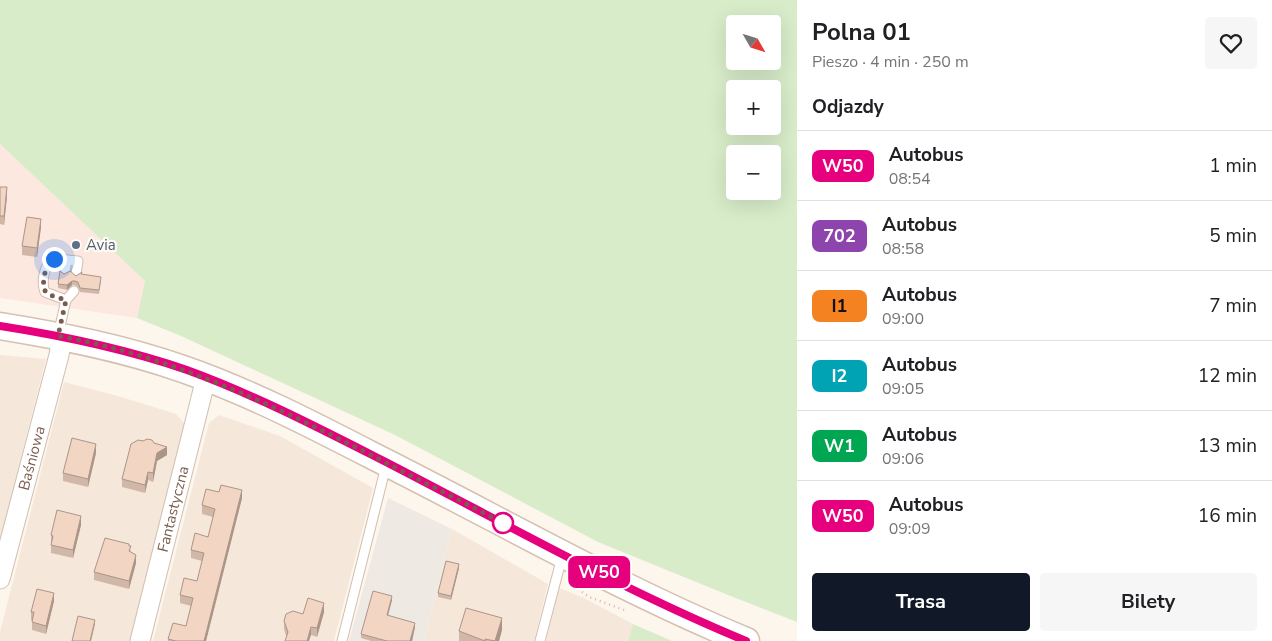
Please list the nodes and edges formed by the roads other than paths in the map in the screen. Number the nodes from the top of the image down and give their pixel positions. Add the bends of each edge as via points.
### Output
1 (67, 260) junction
2 (65, 272) edge
3 (76, 274) edge
4 (63, 289) edge
5 (74, 291) dead end
6 (66, 300) junction
7 (0, 326) edge
8 (60, 336) junction
9 (206, 378) junction
10 (387, 463) junction
11 (560, 564) junction
12 (0, 579) edge
13 (140, 641) edge
14 (342, 641) edge
15 (540, 641) edge
16 (746, 641) edge

1 - 2 lane
1 - 3 lane via 78,261
1 - 6 lane via 54,259 48,263 43,286 47,294
4 - 6 lane
5 - 6 lane
6 - 8 lane
7 - 8 main road
8 - 9 main road via 134,354
8 - 12 street, Baśniowa via 59,355
9 - 10 main road via 276,408
9 - 13 street, Fantastyczna
10 - 11 main road
10 - 14 lane
11 - 15 lane
11 - 16 main road

